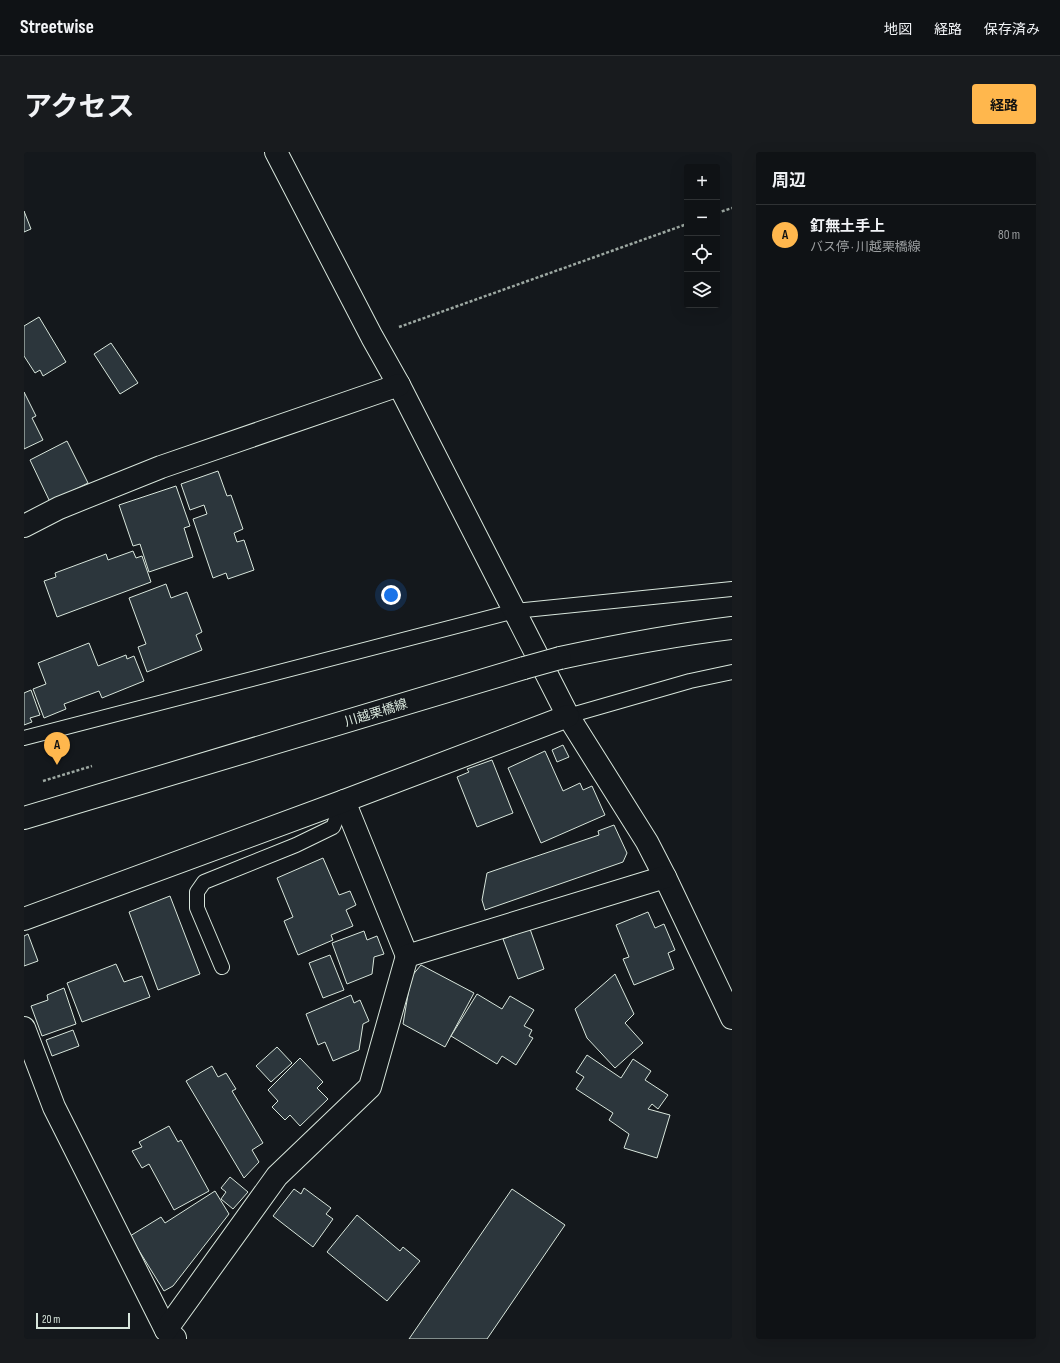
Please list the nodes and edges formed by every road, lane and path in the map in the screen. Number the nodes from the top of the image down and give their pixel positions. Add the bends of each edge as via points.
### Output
1 (276, 152) edge
2 (732, 208) edge
3 (720, 212) edge
4 (684, 225) edge
5 (372, 337) junction
6 (399, 385) junction
7 (24, 526) edge
8 (732, 589) edge
9 (515, 611) junction
10 (732, 628) edge
11 (732, 672) edge
12 (568, 716) junction
13 (24, 738) edge
14 (92, 766) dead end
15 (38, 783) dead end
16 (344, 801) junction
17 (24, 818) edge
18 (665, 876) junction
19 (24, 920) edge
20 (407, 956) junction
21 (222, 967) dead end
22 (732, 1018) edge
23 (24, 1028) edge
24 (171, 1335) edge

1 - 5 street
2 - 3 path
4 - 5 path
5 - 6 street
6 - 7 street via 161,467 59,508
6 - 9 street
8 - 9 lane
9 - 12 street
9 - 13 lane
10 - 17 street, 川越栗橋線, bridge via 684,634 560,658
11 - 12 lane via 690,681
12 - 16 street
12 - 18 street via 647,842
14 - 15 path
16 - 19 street
16 - 20 street
16 - 21 lane via 333,826 296,845 204,882 197,892 197,908
18 - 20 street
18 - 22 street
20 - 24 street via 370,1087 277,1176
23 - 24 street via 54,1108

